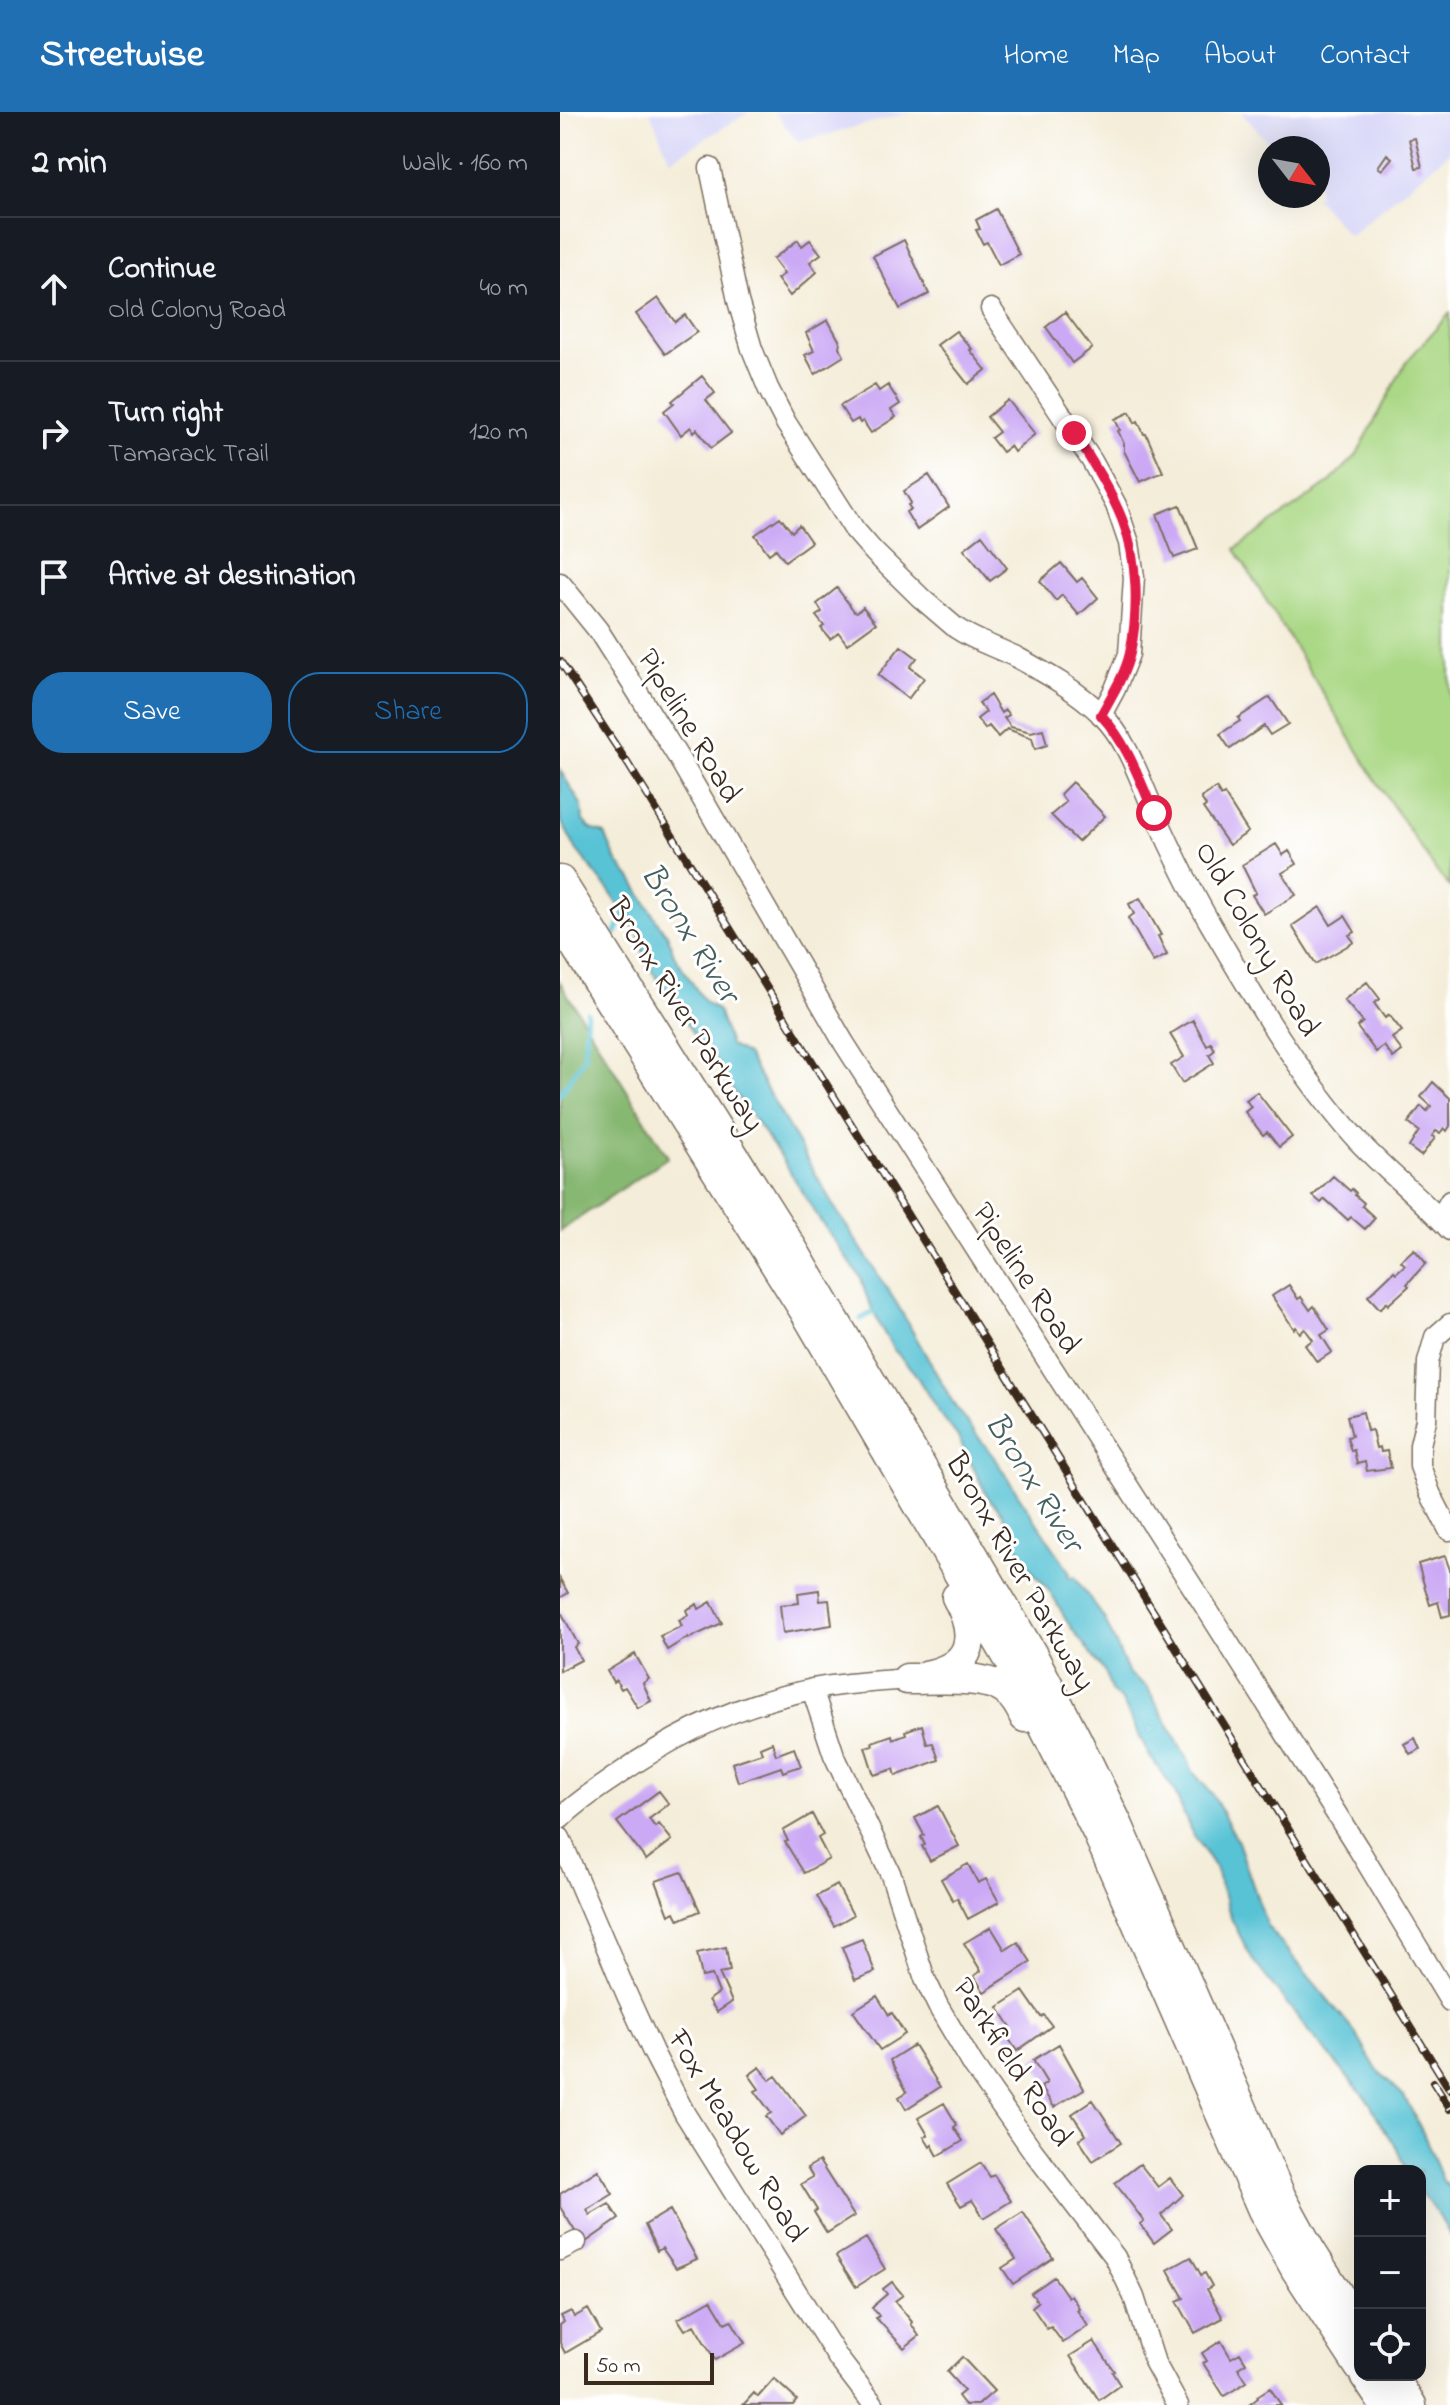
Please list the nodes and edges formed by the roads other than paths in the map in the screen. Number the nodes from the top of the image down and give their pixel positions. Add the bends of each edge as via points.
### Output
1 (710, 168) dead end
2 (991, 309) dead end
3 (560, 583) edge
4 (1101, 715) junction
5 (560, 881) edge
6 (560, 921) edge
7 (1447, 1216) edge
8 (1443, 1331) edge
9 (903, 1478) junction
10 (1449, 1530) edge
11 (907, 1679) junction
12 (812, 1689) junction
13 (560, 1819) edge
14 (560, 1838) edge
15 (1149, 1951) junction
16 (1450, 2001) edge
17 (1354, 2320) edge
18 (1354, 2358) edge
19 (1369, 2381) edge
20 (1395, 2381) edge
21 (869, 2403) edge
22 (1178, 2405) edge
23 (1385, 2405) edge
24 (1411, 2405) edge

1 - 4 street, Old Colony Road via 738,301 758,362 786,423 854,529 956,628 1037,669
2 - 4 street via 1092,461 1129,543 1134,577 1129,654
3 - 16 street, Pipeline Road via 633,685 852,1056 1210,1614
4 - 7 street, Old Colony Road via 1132,760 1203,912 1310,1082 1360,1143
5 - 17 highway, Bronx River Parkway via 791,1247 1037,1665 1118,1826 1281,2198
6 - 9 highway, Bronx River Parkway
8 - 10 street via 1428,1362 1420,1466
9 - 11 highway via 934,1555 969,1619 970,1637 964,1656 952,1666
9 - 15 highway, Bronx River Parkway via 1038,1712
11 - 12 street
11 - 15 highway via 982,1681 1011,1695
12 - 13 street via 740,1709 671,1740
12 - 22 street, Parkfield Road via 834,1755 891,1875 938,2006 1033,2151 1115,2257 1155,2363
14 - 21 street, Fox Meadow Road via 633,2009 685,2114
15 - 18 highway, Bronx River Parkway via 1263,2210
19 - 23 highway
20 - 24 highway

